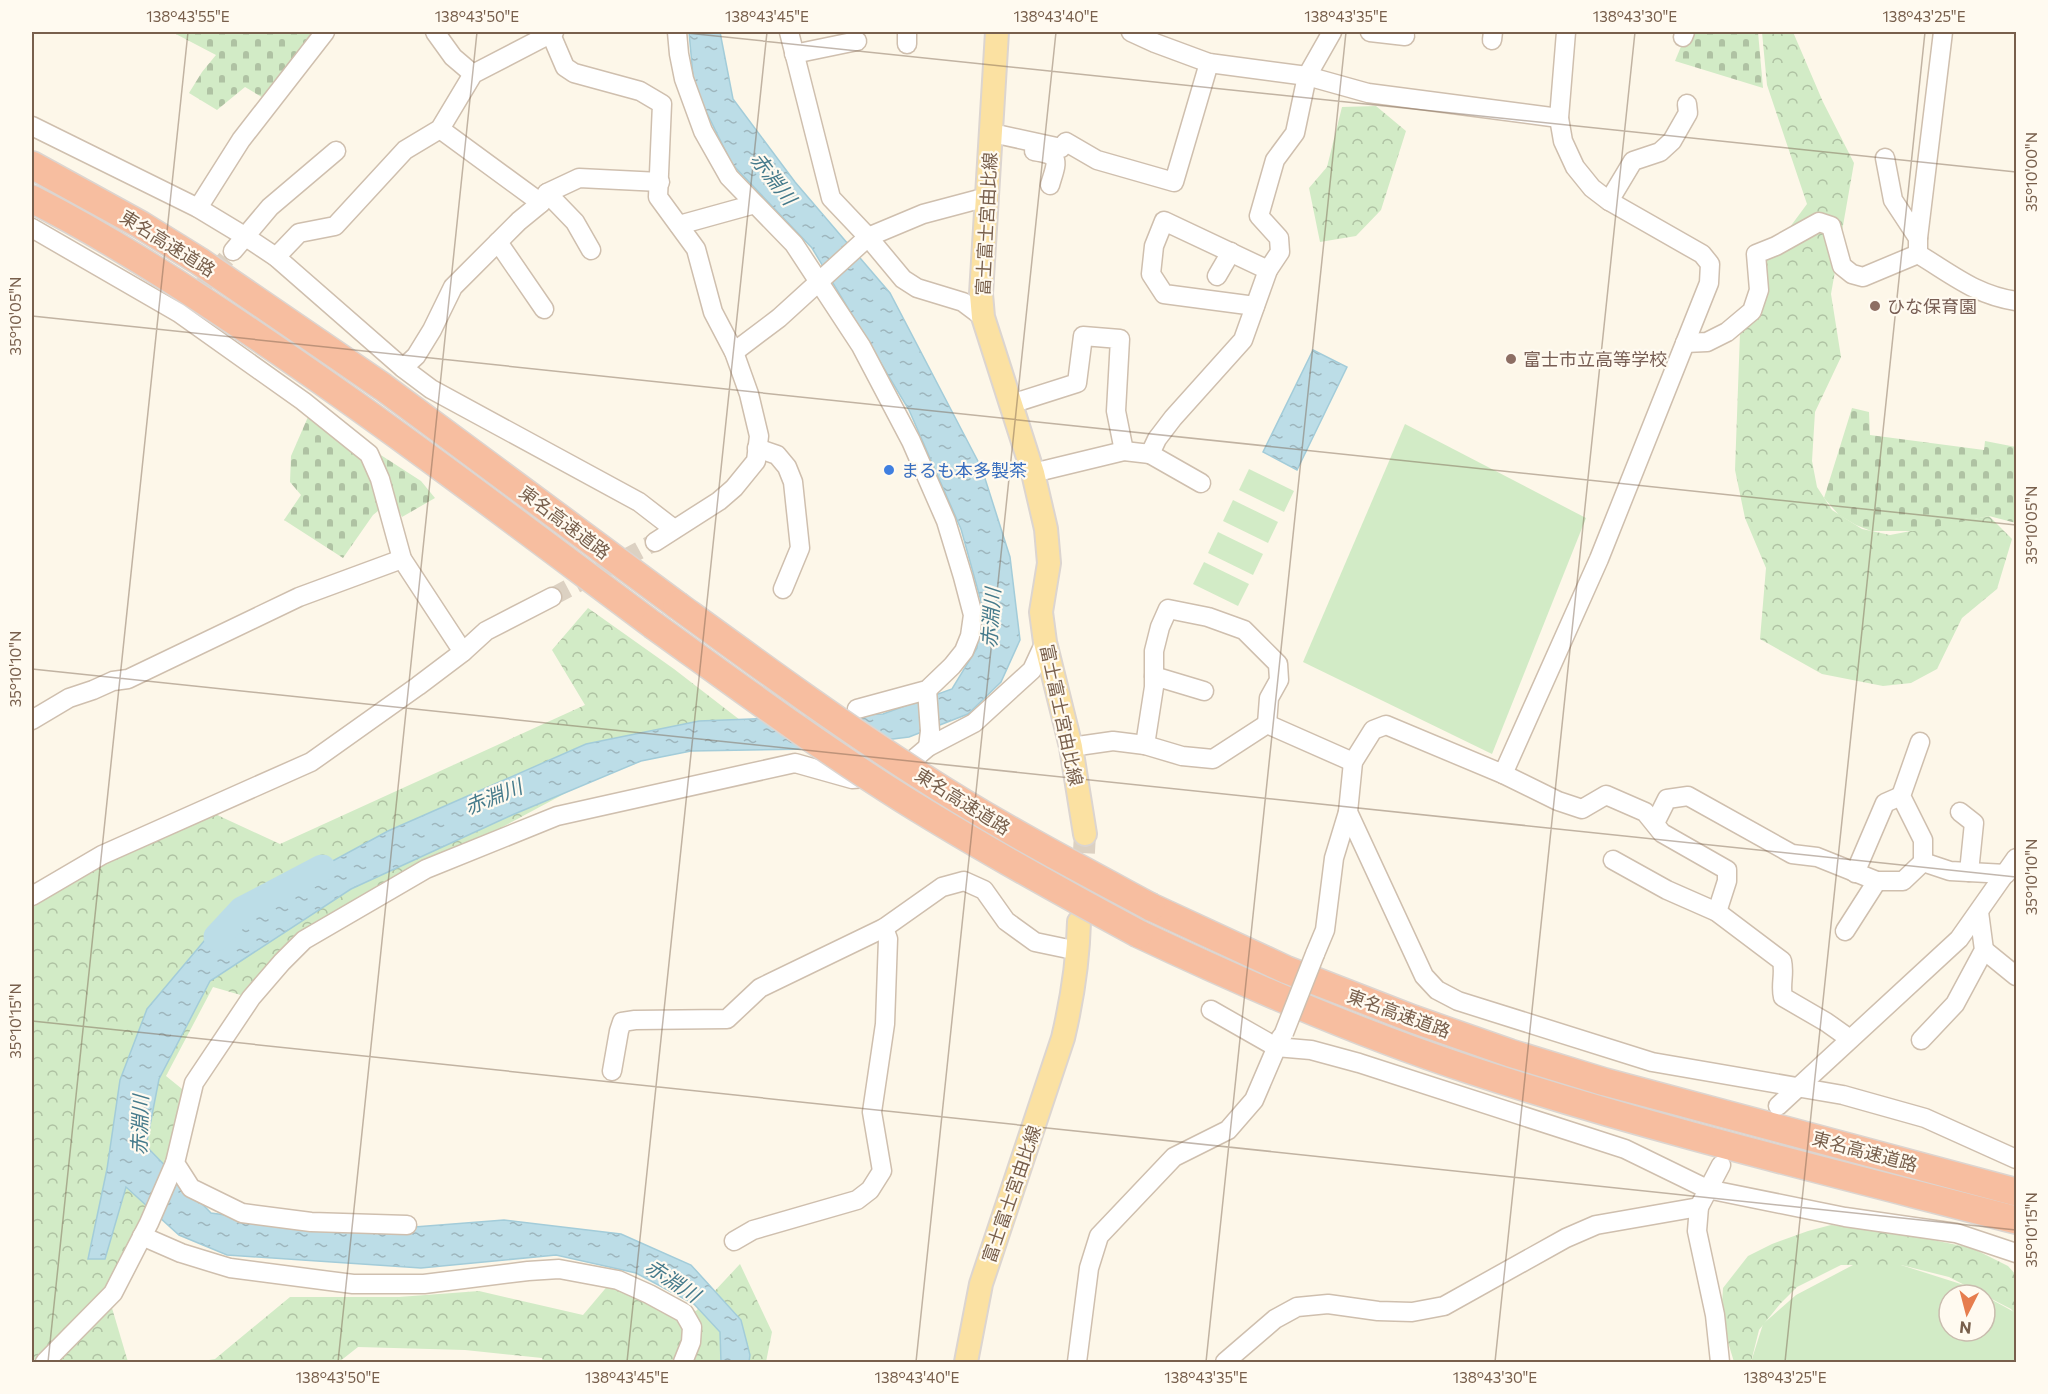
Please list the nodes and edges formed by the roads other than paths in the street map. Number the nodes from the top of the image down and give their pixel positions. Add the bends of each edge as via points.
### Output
1 (325, 32) edge
2 (435, 32) edge
3 (552, 32) edge
4 (677, 32) edge
5 (789, 32) edge
6 (997, 32) edge
7 (1131, 32) edge
8 (1332, 32) edge
9 (1370, 32) edge
10 (1566, 32) edge
11 (1942, 32) edge
12 (1406, 36) dead end
13 (857, 41) dead end
14 (794, 54) junction
15 (1209, 63) junction
16 (473, 74) junction
17 (1307, 76) junction
18 (1687, 104) dead end
19 (1559, 118) junction
20 (32, 126) edge
21 (440, 129) junction
22 (991, 139) junction
23 (336, 151) dead end
24 (1886, 158) dead end
25 (32, 165) edge
26 (660, 182) junction
27 (1050, 184) dead end
28 (987, 197) junction
29 (544, 198) junction
30 (32, 199) edge
31 (1609, 201) junction
32 (754, 204) junction
33 (198, 208) junction
34 (679, 225) junction
35 (32, 228) edge
36 (246, 237) junction
37 (868, 237) junction
38 (498, 242) junction
39 (1918, 246) junction
40 (591, 250) dead end
41 (233, 251) tunnel mouth
42 (1231, 252) junction
43 (276, 257) junction
44 (1268, 270) junction
45 (1217, 276) dead end
46 (819, 282) junction
47 (2016, 301) edge
48 (1255, 306) junction
49 (544, 309) dead end
50 (983, 317) junction
51 (1685, 343) junction
52 (734, 351) junction
53 (403, 368) junction
54 (1011, 404) junction
55 (757, 448) junction
56 (1124, 451) junction
57 (1150, 454) junction
58 (1033, 473) junction
59 (1201, 483) dead end
60 (674, 529) junction
61 (655, 542) tunnel mouth
62 (402, 558) junction
63 (783, 589) dead end
64 (552, 597) tunnel mouth
65 (1045, 642) junction
66 (463, 652) junction
67 (1154, 676) junction
68 (927, 690) junction
69 (1204, 691) dead end
70 (857, 709) dead end
71 (32, 720) edge
72 (1267, 724) junction
73 (929, 739) junction
74 (1920, 742) dead end
75 (1145, 745) junction
76 (1071, 747) junction
77 (1353, 762) junction
78 (1503, 774) junction
79 (1901, 796) junction
80 (1348, 812) junction
81 (1959, 812) dead end
82 (1655, 823) junction
83 (1085, 834) tunnel mouth
84 (2016, 858) edge
85 (1613, 860) dead end
86 (1923, 862) junction
87 (1969, 872) junction
88 (1855, 873) junction
89 (2006, 874) junction
90 (1877, 882) junction
91 (32, 896) edge
92 (1717, 912) junction
93 (1978, 912) junction
94 (1079, 922) dead end
95 (884, 928) junction
96 (1845, 931) dead end
97 (1984, 950) junction
98 (1078, 951) junction
99 (2016, 976) edge
100 (1211, 1010) dead end
101 (1850, 1039) junction
102 (1280, 1040) junction
103 (1921, 1040) dead end
104 (612, 1071) dead end
105 (1796, 1087) junction
106 (1778, 1106) dead end
107 (2016, 1159) edge
108 (175, 1163) junction
109 (1721, 1165) dead end
110 (1707, 1189) junction
111 (2016, 1192) edge
112 (1699, 1207) junction
113 (2016, 1220) edge
114 (407, 1225) dead end
115 (146, 1230) junction
116 (734, 1241) dead end
117 (2016, 1253) edge
118 (45, 1362) edge
119 (683, 1362) edge
120 (966, 1362) edge
121 (1077, 1362) edge
122 (1225, 1362) edge
123 (1720, 1362) edge

1 - 33 street via 241,140
2 - 16 street via 453,57
3 - 16 street
3 - 26 street via 565,67 574,73 640,91 663,104
4 - 32 street via 684,79 703,131 729,177
5 - 14 street
6 - 22 main road, 富士富士宮由比線
7 - 15 street
8 - 17 street
9 - 12 street
10 - 19 street
11 - 39 street
13 - 14 street
14 - 37 street via 831,198
15 - 17 street
15 - 22 street via 1174,182 1096,160 1066,142 1061,148
16 - 21 street
17 - 19 street via 1368,93
17 - 44 street via 1295,133 1275,160 1259,216 1279,238 1280,252
18 - 31 street via 1688,113 1672,141 1660,152 1633,161
19 - 31 street via 1563,141 1575,167
20 - 33 street
21 - 29 street
21 - 43 street via 405,150 335,226 299,233
22 - 27 street via 1050,153 1056,162
22 - 28 main road, 富士富士宮由比線
23 - 36 street via 270,207
24 - 39 street via 1893,200
25 - 111 highway, 東名高速道路, bridge via 141,225 383,387 813,704 922,777 1151,908 1287,970 1510,1053
26 - 29 street via 579,178
26 - 34 street via 658,197
28 - 37 street via 924,214
28 - 50 main road, 富士富士宮由比線
29 - 38 street
29 - 40 street via 575,222
30 - 113 highway, 東名高速道路, bridge via 122,249 315,375 795,727 1013,866 1139,934 1265,992 1470,1070 1672,1131
31 - 51 street via 1702,254 1710,264 1708,283
32 - 34 street
32 - 46 street via 794,244
33 - 36 street
34 - 52 street via 696,249 713,312
35 - 62 street via 179,313 303,401 369,454
36 - 41 street
36 - 43 street
37 - 46 street
37 - 50 street via 903,279 916,288 963,302
38 - 49 street
38 - 53 street via 453,287 416,356
39 - 47 street via 1976,290
39 - 51 street via 1863,277 1842,266 1831,226 1819,222 1756,254 1759,290 1752,311 1707,342
42 - 44 street
42 - 45 street
42 - 48 street via 1164,221 1154,246 1151,274 1164,294
43 - 53 street
44 - 48 street
46 - 52 street
46 - 68 street via 861,346 911,441 946,522 963,577 973,615 970,636 964,651
48 - 57 street via 1243,340 1173,418
50 - 54 main road, 富士富士宮由比線
51 - 78 street via 1599,559
52 - 55 street via 759,436
53 - 60 street via 431,389 639,502
54 - 56 street via 1077,384 1083,336 1120,339 1116,411
54 - 58 main road, 富士富士宮由比線
55 - 60 street via 756,461 734,488
55 - 63 street via 777,455 788,467 793,482 801,548
56 - 57 street
56 - 58 street
57 - 59 street
58 - 65 main road, 富士富士宮由比線 via 1049,563 1041,612
60 - 61 street
62 - 66 street
62 - 71 street via 299,597 128,679 69,698
64 - 66 street via 486,632
65 - 73 street via 1032,670 974,723
65 - 76 main road, 富士富士宮由比線
66 - 91 street via 311,762 102,855
67 - 69 street
67 - 72 street via 1154,651 1168,609 1244,630 1278,664 1279,680 1269,698
67 - 75 street
68 - 70 street
68 - 73 street
72 - 75 street via 1213,759 1182,756
72 - 77 street
73 - 108 street via 894,776 852,779 795,764 557,816 426,869 304,940 251,998 194,1083
74 - 79 street
75 - 76 street via 1113,741
76 - 83 main road, 富士富士宮由比線
77 - 78 street via 1373,730 1386,725
77 - 80 street
78 - 82 street via 1582,809 1606,795 1645,812
79 - 86 street via 1923,840
79 - 88 street via 1885,803
80 - 102 street, bridge via 1334,858 1325,930
80 - 105 street via 1424,976 1437,990 1458,1001 1652,1062
81 - 87 street via 1974,823
82 - 88 street via 1667,799 1688,796 1792,854 1817,857
82 - 92 street via 1662,833 1727,870
84 - 89 street
85 - 92 street
86 - 87 street via 1950,871
86 - 90 street via 1903,881
87 - 89 street
88 - 90 street
89 - 93 street
90 - 96 street
92 - 101 street via 1782,961 1783,997
93 - 97 street
93 - 101 street via 1959,939
94 - 98 main road, 富士富士宮由比線
95 - 98 street via 942,887 964,881 984,890 1006,921 1035,942
95 - 104 street via 760,988 728,1018 622,1022
95 - 116 street via 888,939 885,1024 872,1112 882,1171 870,1190 857,1200 753,1230
97 - 99 street
97 - 103 street via 1955,1004
98 - 120 main road, 富士富士宮由比線 via 1063,1038 981,1284
100 - 102 street
101 - 105 street
102 - 110 street via 1625,1149
102 - 121 street via 1254,1100 1228,1130 1174,1157 1099,1236 1089,1268
105 - 106 street
105 - 107 street via 1843,1095 1924,1118
108 - 114 street via 191,1188 242,1213 311,1222
108 - 115 street
109 - 110 street
110 - 112 street
110 - 117 street via 1845,1217 1956,1233
112 - 122 street via 1596,1225 1444,1306 1412,1312 1328,1304 1297,1307 1275,1319
112 - 123 street via 1697,1231 1715,1315
115 - 118 street via 113,1293
115 - 119 street via 181,1253 230,1268 353,1284 424,1284 559,1269 618,1280 684,1313 692,1327

